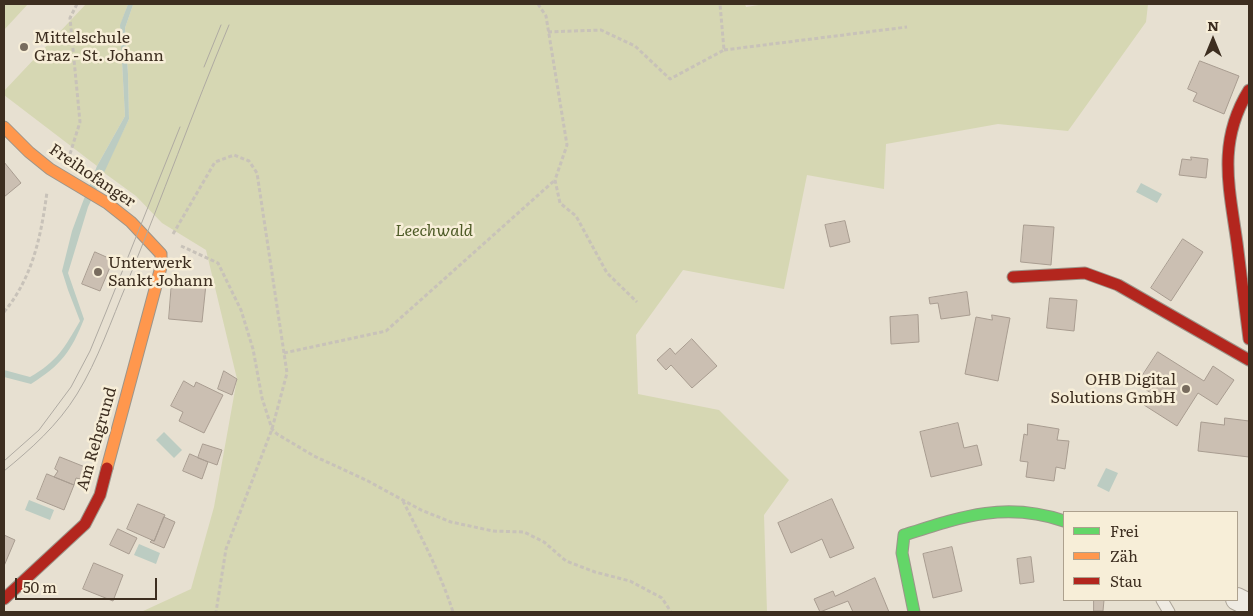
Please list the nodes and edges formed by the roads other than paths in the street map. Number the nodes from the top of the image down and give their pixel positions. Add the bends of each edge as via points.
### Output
1 (1249, 90) edge
2 (4, 128) edge
3 (161, 254) joint
4 (1013, 277) dead end
5 (1249, 340) edge
6 (1249, 360) edge
7 (1063, 521) edge
8 (4, 599) edge
9 (1163, 601) edge
10 (914, 612) edge
11 (1169, 612) edge

1 - 5 street via 1231,128 1227,172
2 - 3 street, Freihofanger via 50,169 107,203 131,222
3 - 8 street, Am Rehgrund via 161,267 100,495 85,524
4 - 6 street via 1085,272 1118,285
7 - 10 street via 1017,510 964,516 904,536 902,553
9 - 11 lane

